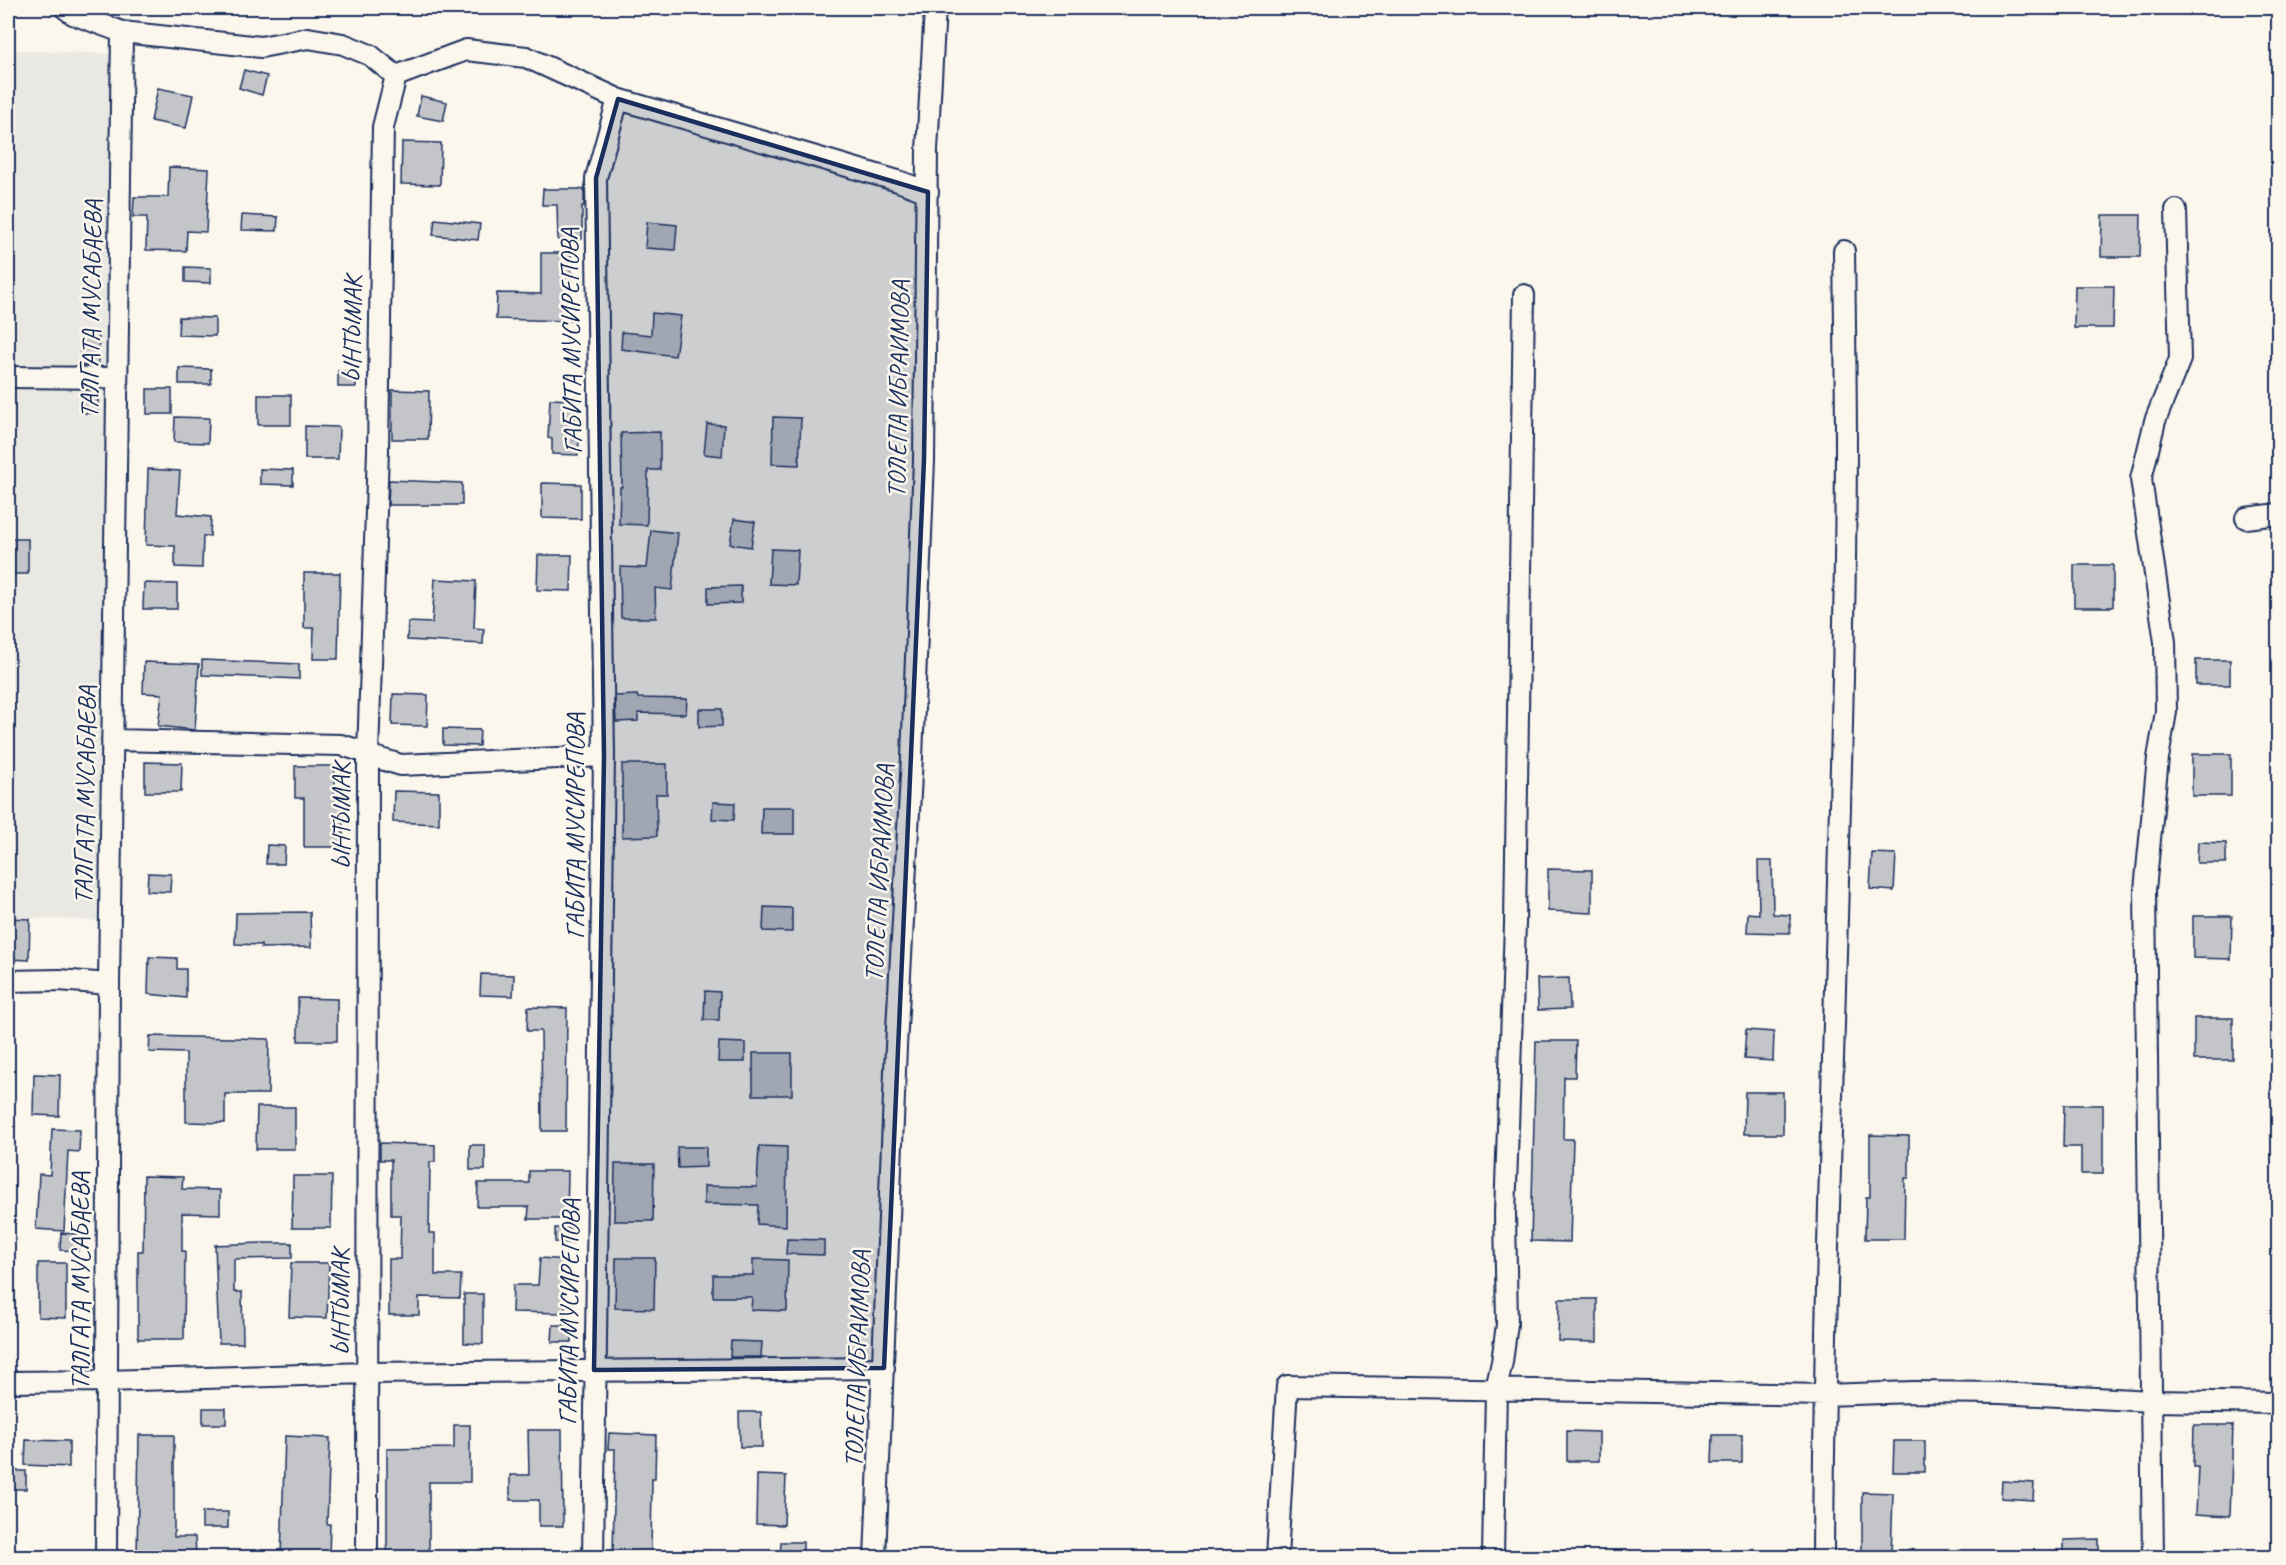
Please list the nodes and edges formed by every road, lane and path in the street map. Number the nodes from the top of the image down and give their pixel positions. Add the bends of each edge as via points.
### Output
1 (65, 8) edge
2 (935, 8) edge
3 (122, 32) junction
4 (396, 76) junction
5 (618, 99) junction
6 (927, 167) junction
7 (898, 181) junction
8 (928, 192) junction
9 (2176, 210) dead end
10 (1844, 251) dead end
11 (1524, 295) dead end
12 (8, 377) edge
13 (117, 378) junction
14 (2278, 514) edge
15 (2246, 518) dead end
16 (112, 740) junction
17 (368, 754) junction
18 (604, 756) junction
19 (8, 981) edge
20 (109, 984) junction
21 (884, 1368) junction
22 (594, 1371) junction
23 (367, 1373) junction
24 (106, 1381) junction
25 (8, 1382) edge
26 (1496, 1389) junction
27 (1824, 1395) junction
28 (2152, 1401) junction
29 (2278, 1403) edge
30 (106, 1557) edge
31 (367, 1557) edge
32 (593, 1557) edge
33 (875, 1557) edge
34 (1277, 1557) edge
35 (1492, 1557) edge
36 (1823, 1557) edge
37 (2153, 1557) edge

1 - 3 street
2 - 6 street, ТОЛЕПА ИБРАИМОВА
3 - 4 street via 261,47 308,38 343,44 370,55
3 - 13 street, ТАЛГАТА МУСАБАЕВА
4 - 5 street via 466,50 526,57
4 - 17 street, ЫНТЫМАК via 383,127
5 - 7 street
5 - 18 street, ГАБИТА МУСИРЕПОВА via 596,178
6 - 7 street
6 - 8 street, ТОЛЕПА ИБРАИМОВА
7 - 8 street
8 - 21 street, ТОЛЕПА ИБРАИМОВА via 924,460
9 - 28 street via 2180,359 2155,422 2141,479 2165,654 2166,712 2145,890
10 - 27 street via 1843,643
11 - 26 street via 1515,924 1505,1214 1507,1324
12 - 13 street
13 - 16 street, ТАЛГАТА МУСАБАЕВА
14 - 15 street
16 - 17 street via 341,745
16 - 20 street, ТАЛГАТА МУСАБАЕВА
17 - 18 street via 401,765
17 - 23 street, ЫНТЫМАК
18 - 22 street, ГАБИТА МУСИРЕПОВА
19 - 20 street
20 - 24 street, ТАЛГАТА МУСАБАЕВА
21 - 22 street
21 - 33 street, ТОЛЕПА ИБРАИМОВА
22 - 23 street
22 - 32 street, ГАБИТА МУСИРЕПОВА
23 - 24 street
23 - 31 street, ЫНТЫМАК
24 - 25 street
24 - 30 street, ТАЛГАТА МУСАБАЕВА
26 - 27 street
26 - 34 street via 1287,1386
26 - 35 street
27 - 28 street via 2000,1393
27 - 36 street
28 - 29 street
28 - 37 street

